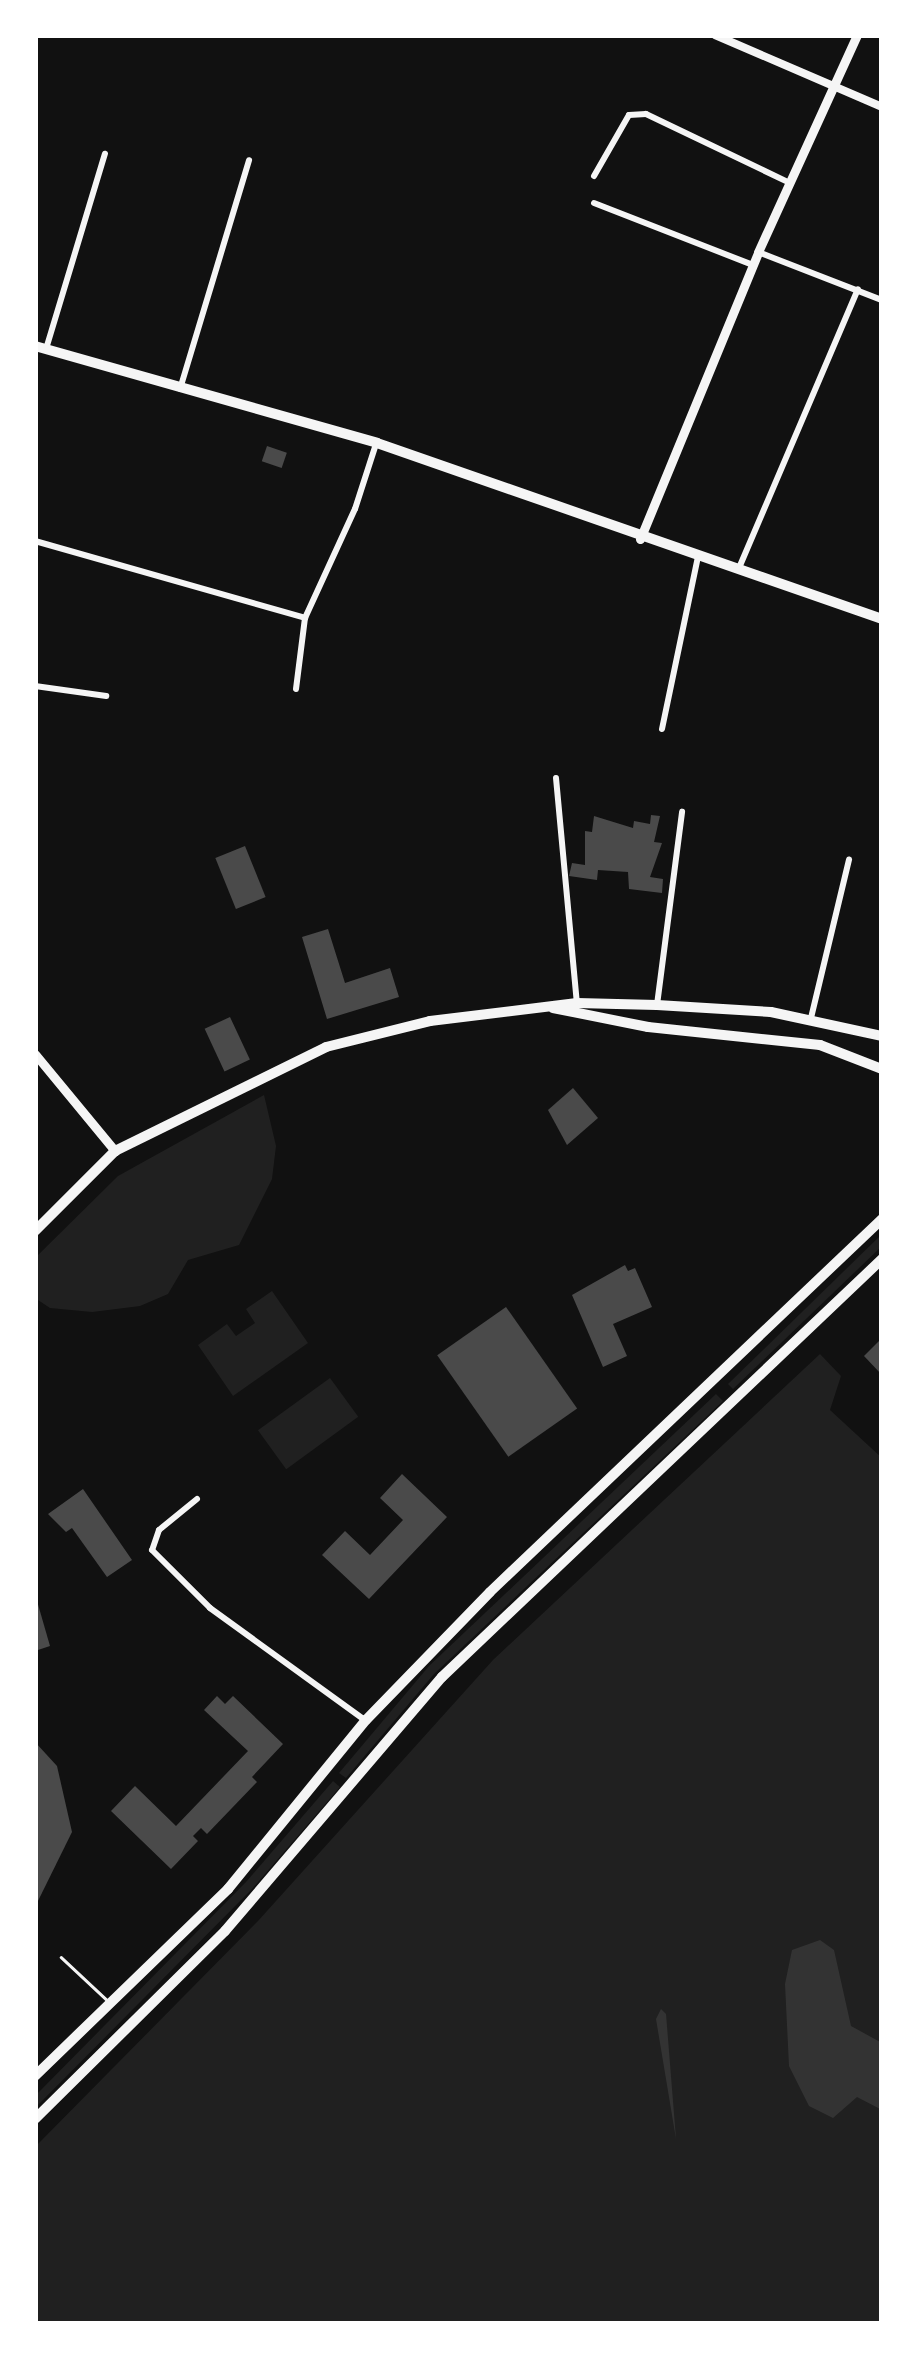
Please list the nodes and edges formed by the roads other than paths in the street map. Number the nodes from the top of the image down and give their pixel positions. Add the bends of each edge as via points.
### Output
1 (714, 35) edge
2 (857, 35) edge
3 (831, 83) junction
4 (882, 107) edge
5 (105, 154) dead end
6 (249, 160) dead end
7 (594, 176) dead end
8 (788, 182) junction
9 (594, 204) dead end
10 (758, 252) junction
11 (753, 266) junction
12 (858, 290) junction
13 (882, 300) edge
14 (40, 348) edge
15 (180, 390) junction
16 (376, 442) junction
17 (640, 539) junction
18 (35, 541) edge
19 (698, 557) junction
20 (738, 569) junction
21 (880, 615) edge
22 (305, 618) junction
23 (35, 686) edge
24 (296, 689) dead end
25 (106, 696) dead end
26 (662, 730) dead end
27 (556, 778) dead end
28 (682, 812) dead end
29 (849, 860) dead end
30 (577, 1002) junction
31 (657, 1005) junction
32 (542, 1006) junction
33 (811, 1018) junction
34 (881, 1035) edge
35 (35, 1054) edge
36 (881, 1069) edge
37 (115, 1151) junction
38 (882, 1220) edge
39 (35, 1231) edge
40 (882, 1260) edge
41 (197, 1499) dead end
42 (366, 1720) junction
43 (61, 1957) dead end
44 (110, 2004) junction
45 (35, 2076) edge
46 (35, 2119) edge

1 - 3 street
2 - 3 main road
3 - 4 street
3 - 8 main road
5 - 14 street
6 - 15 street
7 - 8 street via 629,115 646,114
8 - 10 main road
9 - 11 street
10 - 11 main road
10 - 12 street
11 - 17 main road
12 - 13 street
12 - 20 street
14 - 15 main road
15 - 16 main road
16 - 17 main road
16 - 22 street via 355,509
17 - 19 main road
18 - 22 street
19 - 20 main road
19 - 26 street
20 - 21 main road
22 - 24 street
23 - 25 street
27 - 30 street
28 - 31 street
29 - 33 street
30 - 31 main road
30 - 32 main road
31 - 33 main road
32 - 36 main road via 648,1027 820,1045
32 - 37 main road via 430,1020 326,1048
33 - 34 main road
35 - 37 main road
37 - 39 main road
38 - 42 main road via 490,1592
40 - 46 main road via 442,1677 225,1931
41 - 42 street via 158,1530 152,1550 210,1608
42 - 44 main road via 280,1833
43 - 44 lane
44 - 45 main road

